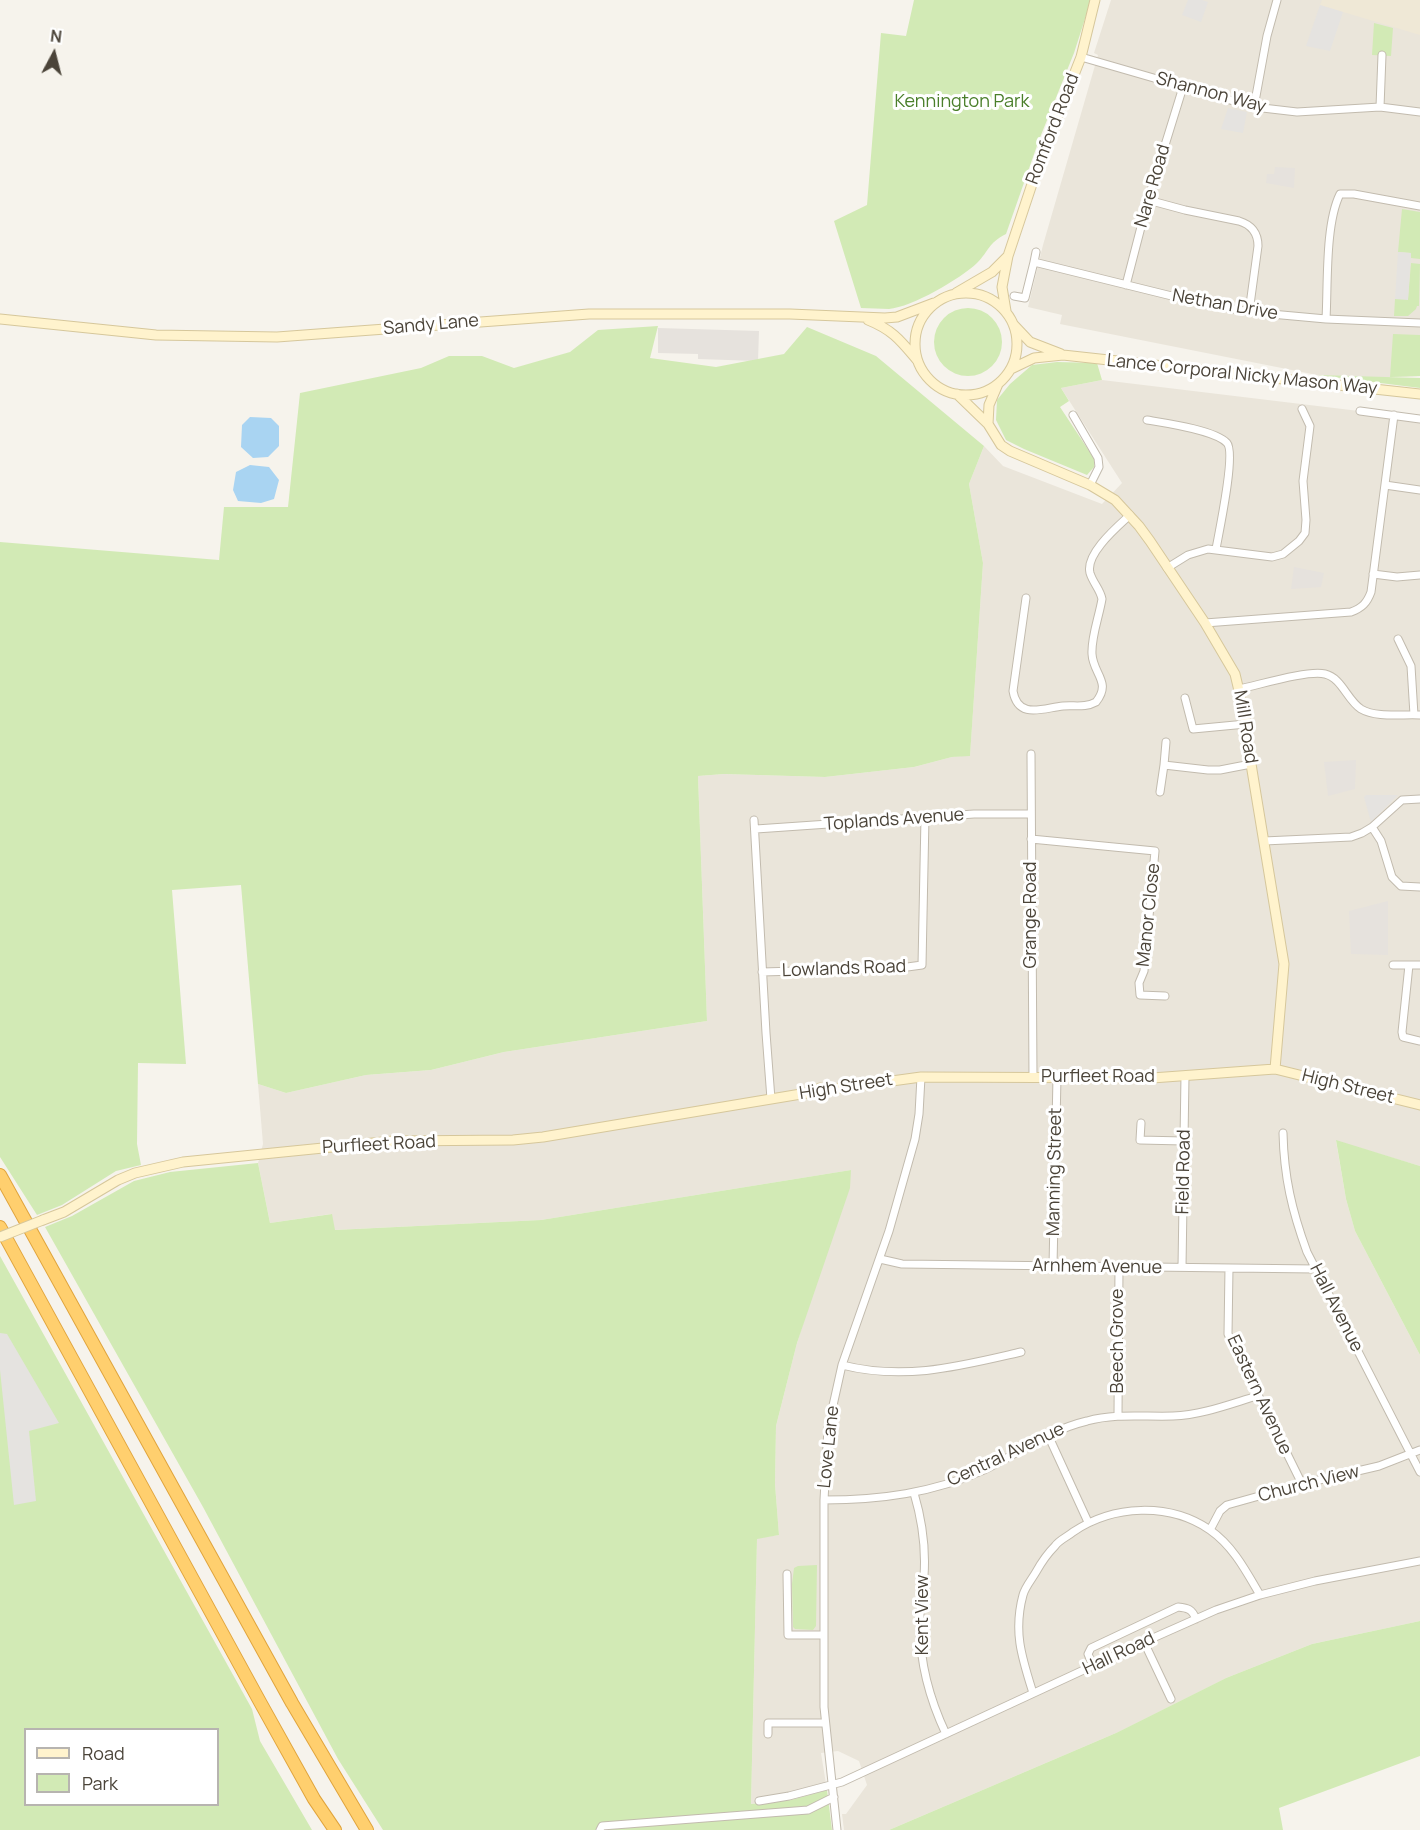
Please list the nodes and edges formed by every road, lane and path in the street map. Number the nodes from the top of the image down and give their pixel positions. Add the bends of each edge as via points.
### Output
1 (1095, 0) edge
2 (1277, 0) edge
3 (1382, 56) dead end
4 (1081, 57) junction
5 (1183, 87) junction
6 (1254, 107) junction
7 (1380, 107) junction
8 (1420, 112) edge
9 (1148, 200) junction
10 (1420, 206) edge
11 (1036, 252) dead end
12 (1008, 256) junction
13 (1034, 262) junction
14 (1126, 285) junction
15 (956, 293) junction
16 (1014, 296) dead end
17 (934, 303) junction
18 (1006, 311) junction
19 (1249, 312) junction
20 (863, 318) junction
21 (0, 319) edge
22 (1326, 319) junction
23 (1012, 323) junction
24 (1420, 323) edge
25 (1063, 355) junction
26 (917, 361) junction
27 (1011, 369) junction
28 (999, 384) junction
29 (957, 394) junction
30 (1420, 394) edge
31 (1302, 409) dead end
32 (1360, 411) dead end
33 (1073, 415) dead end
34 (1394, 415) junction
35 (1420, 419) edge
36 (1147, 420) dead end
37 (988, 424) junction
38 (1090, 485) junction
39 (1385, 485) junction
40 (1420, 490) edge
41 (1130, 515) junction
42 (1216, 549) junction
43 (1167, 568) junction
44 (1373, 574) junction
45 (1420, 575) edge
46 (1026, 598) dead end
47 (1205, 623) junction
48 (1398, 639) dead end
49 (1239, 689) junction
50 (1185, 698) dead end
51 (1417, 715) edge
52 (1246, 724) junction
53 (1166, 742) dead end
54 (1031, 754) dead end
55 (1251, 764) junction
56 (1164, 765) junction
57 (1160, 792) dead end
58 (1420, 799) edge
59 (1031, 814) junction
60 (925, 817) junction
61 (754, 820) dead end
62 (1372, 827) junction
63 (756, 829) junction
64 (1031, 839) junction
65 (1264, 842) junction
66 (1420, 887) edge
67 (1393, 965) dead end
68 (1409, 965) junction
69 (1420, 965) edge
70 (762, 972) junction
71 (1165, 996) dead end
72 (1420, 1041) edge
73 (1275, 1069) junction
74 (1185, 1076) junction
75 (921, 1077) junction
76 (1033, 1077) junction
77 (1058, 1077) junction
78 (771, 1099) junction
79 (1420, 1105) edge
80 (1140, 1123) dead end
81 (1283, 1133) dead end
82 (1184, 1141) junction
83 (0, 1175) edge
84 (0, 1227) edge
85 (0, 1237) edge
86 (880, 1259) junction
87 (1053, 1266) junction
88 (1119, 1267) junction
89 (1182, 1267) junction
90 (1229, 1268) junction
91 (1315, 1269) junction
92 (1021, 1352) dead end
93 (842, 1365) junction
94 (1257, 1396) junction
95 (1118, 1415) junction
96 (1047, 1435) junction
97 (1420, 1450) edge
98 (1411, 1455) junction
99 (1420, 1472) edge
100 (1302, 1484) junction
101 (914, 1493) junction
102 (824, 1500) junction
103 (1088, 1522) junction
104 (1210, 1530) junction
105 (1420, 1561) edge
106 (787, 1574) dead end
107 (1260, 1595) junction
108 (1196, 1618) junction
109 (824, 1635) junction
110 (1144, 1642) junction
111 (1093, 1666) junction
112 (1033, 1693) junction
113 (1171, 1699) dead end
114 (824, 1723) junction
115 (768, 1734) dead end
116 (946, 1734) junction
117 (832, 1786) junction
118 (834, 1797) junction
119 (759, 1800) dead end
120 (335, 1830) edge
121 (366, 1830) edge
122 (600, 1830) edge
123 (837, 1830) edge

1 - 4 street, Romford Road
2 - 6 street
3 - 7 street
4 - 5 street, Shannon Way
4 - 12 street, Romford Road
5 - 6 street, Shannon Way
5 - 9 street, Nare Road
6 - 7 street, Shannon Way via 1297,112
7 - 8 street, Shannon Way
9 - 14 street, Nare Road
9 - 19 street via 1239,221 1255,230 1258,246
10 - 22 street via 1340,194 1330,243
11 - 13 street
12 - 15 street via 992,272
12 - 18 street, Romford Road via 1002,287
13 - 14 street, Nethan Drive
13 - 16 street via 1025,298
14 - 19 street, Nethan Drive
15 - 17 street
15 - 18 street via 986,297
17 - 20 street, Sandy Lane via 897,317
17 - 26 street via 917,330
18 - 23 street
19 - 22 street, Nethan Drive
20 - 21 street, Sandy Lane via 673,312 589,314 277,337 156,335
20 - 26 street, Sandy Lane via 898,336
22 - 24 street, Nethan Drive
23 - 25 street, Lance Corporal Nicky Mason Way via 1030,342
23 - 27 street via 1016,345
25 - 27 street, Lance Corporal Nicky Mason Way via 1034,358
25 - 30 street, Lance Corporal Nicky Mason Way
26 - 29 street via 931,381
27 - 28 street
28 - 29 street via 983,392
28 - 37 street via 989,405
29 - 37 street, Mill Road
31 - 42 street via 1310,426 1303,481 1305,533 1292,548 1272,557
32 - 34 street
33 - 38 street via 1098,458 1099,468
34 - 35 street
34 - 39 street
36 - 42 street via 1197,430 1227,442 1230,466
37 - 38 street, Mill Road via 1001,445 1010,451
38 - 41 street, Mill Road
39 - 40 street
39 - 44 street
41 - 43 street, Mill Road
41 - 46 street via 1097,549 1090,563 1090,575 1102,599 1092,646 1093,662 1103,685 1096,702 1030,710 1014,698
42 - 43 street via 1197,551
43 - 47 street, Mill Road
44 - 45 street
44 - 47 street via 1367,601 1351,612
47 - 49 street, Mill Road via 1235,674
48 - 51 street via 1411,666
49 - 51 street via 1323,674 1335,679 1357,706 1367,712
49 - 52 street, Mill Road
50 - 52 street via 1193,729
52 - 55 street, Mill Road
53 - 56 street
54 - 59 street, Grange Road
55 - 56 street via 1220,770
55 - 65 street, Mill Road
56 - 57 street
58 - 62 street via 1402,800
59 - 60 street, Toplands Avenue
59 - 64 street, Grange Road
60 - 63 street, Toplands Avenue
60 - 70 street, Lowlands Road via 922,965
61 - 63 street
62 - 65 street via 1351,837
62 - 66 street via 1381,841 1392,877 1401,885
63 - 70 street
64 - 71 street, Manor Close via 1155,851 1144,971 1139,983 1140,995
64 - 76 street, Grange Road
65 - 73 street, Mill Road via 1284,964
67 - 68 street
68 - 69 street
68 - 72 street via 1402,1032 1403,1037
70 - 78 street
73 - 74 street, Purfleet Road
73 - 79 street, High Street
74 - 77 street, Purfleet Road
74 - 82 street, Field Road
75 - 76 street, Purfleet Road
75 - 78 street, High Street via 820,1088
75 - 86 street, Love Lane via 915,1139
76 - 77 street, Purfleet Road
77 - 87 street, Manning Street
78 - 85 street, Purfleet Road, bridge via 543,1137 393,1141 183,1162 118,1179 64,1212
80 - 82 street via 1140,1140
81 - 91 street, Hall Avenue via 1287,1188
82 - 89 street, Field Road
83 - 121 highway
84 - 120 highway via 270,1721
86 - 87 street, Arnhem Avenue via 902,1264
86 - 93 street, Love Lane
87 - 88 street, Arnhem Avenue
88 - 89 street, Arnhem Avenue
88 - 95 street, Beech Grove
89 - 90 street, Arnhem Avenue
90 - 91 street, Arnhem Avenue
90 - 94 street, Eastern Avenue via 1228,1334
91 - 98 street, Hall Avenue
92 - 93 street via 927,1372
93 - 102 street, Love Lane via 828,1428
94 - 95 street, Central Avenue via 1189,1415
94 - 100 street, Eastern Avenue
95 - 96 street, Central Avenue via 1088,1420
96 - 101 street, Central Avenue via 985,1469
96 - 103 street
97 - 98 street, Church View
98 - 99 street, Hall Avenue
98 - 100 street, Church View
100 - 104 street, Church View via 1227,1505
101 - 102 street, Central Avenue via 864,1500
101 - 116 street, Kent View via 924,1555 922,1656 932,1700
102 - 109 street, Love Lane
103 - 104 street via 1116,1513 1148,1510 1185,1518
103 - 112 street via 1056,1544 1023,1593 1018,1627 1020,1655
104 - 107 street via 1237,1556
105 - 107 street, Hall Road
106 - 109 street via 788,1635
107 - 108 street, Hall Road
108 - 110 street, Hall Road
108 - 111 street via 1190,1609 1178,1607 1091,1648 1088,1654
109 - 114 street, Love Lane
110 - 111 street, Hall Road
110 - 113 street
111 - 112 street, Hall Road
112 - 116 street, Hall Road
114 - 115 street via 768,1723
114 - 117 street, Love Lane
116 - 117 street, Hall Road
117 - 118 street, Love Lane
117 - 119 street, Hall Road
118 - 122 street via 808,1810 602,1826
118 - 123 street, Love Lane

